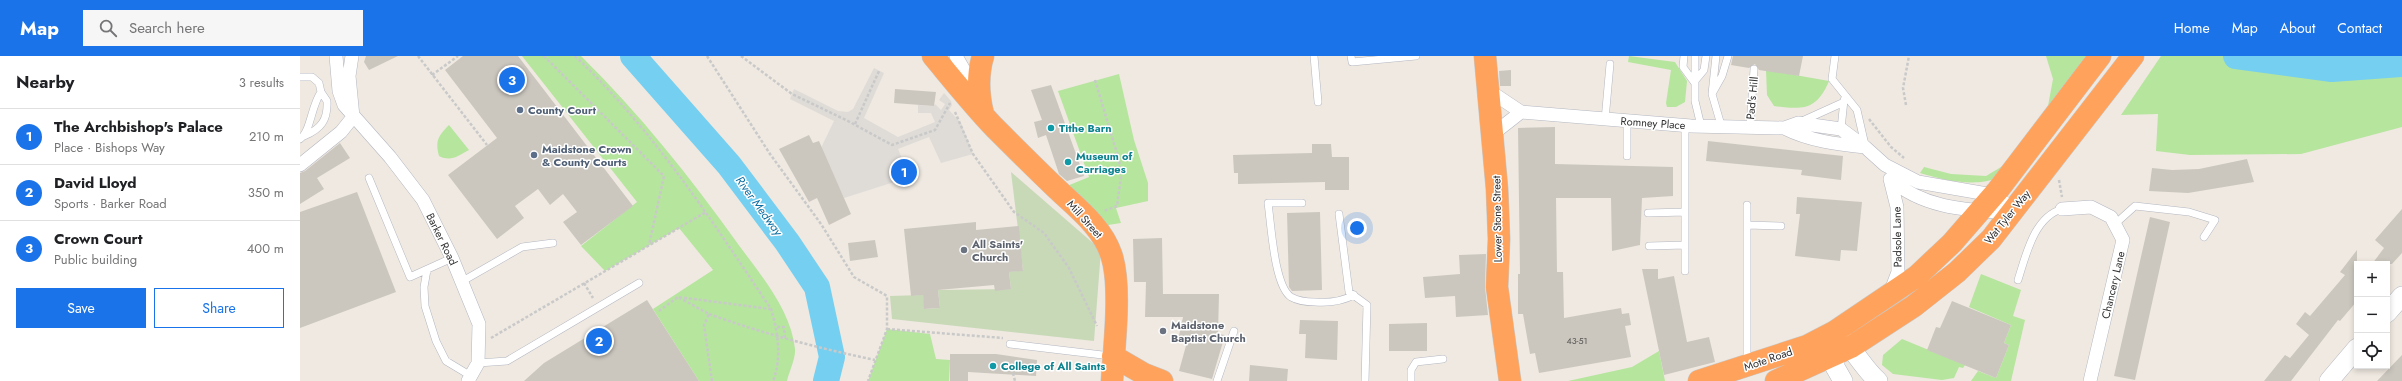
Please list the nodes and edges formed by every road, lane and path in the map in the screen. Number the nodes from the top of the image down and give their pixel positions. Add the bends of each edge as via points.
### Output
1 (336, 56) edge
2 (352, 56) edge
3 (418, 56) edge
4 (458, 56) edge
5 (544, 56) edge
6 (575, 56) edge
7 (707, 56) edge
8 (741, 56) edge
9 (933, 56) edge
10 (956, 56) edge
11 (983, 56) edge
12 (1314, 56) edge
13 (1351, 56) edge
14 (1416, 56) edge
15 (1485, 56) edge
16 (1684, 56) edge
17 (1695, 56) edge
18 (1706, 56) edge
19 (1716, 56) edge
20 (1728, 56) edge
21 (1835, 56) edge
22 (1909, 56) edge
23 (2100, 56) edge
24 (2133, 56) edge
25 (1610, 64) dead end
26 (1754, 69) dead end
27 (880, 71) dead end
28 (432, 75) junction
29 (300, 77) edge
30 (1095, 80) dead end
31 (1694, 82) junction
32 (1488, 90) junction
33 (321, 92) junction
34 (1712, 94) junction
35 (1846, 95) junction
36 (1318, 102) dead end
37 (1842, 103) junction
38 (981, 105) junction
39 (1906, 105) dead end
40 (1521, 112) junction
41 (353, 117) junction
42 (1605, 120) junction
43 (1872, 120) dead end
44 (1627, 121) junction
45 (1798, 123) junction
46 (855, 124) junction
47 (1685, 125) junction
48 (1720, 125) junction
49 (1701, 126) junction
50 (1750, 126) junction
51 (1784, 128) junction
52 (1841, 130) junction
53 (1493, 134) junction
54 (302, 138) edge
55 (487, 146) dead end
56 (1865, 147) junction
57 (1627, 156) dead end
58 (1909, 163) dead end
59 (300, 165) edge
60 (1885, 165) junction
61 (369, 178) dead end
62 (1890, 180) junction
63 (1986, 197) junction
64 (1302, 203) dead end
65 (1747, 204) dead end
66 (2062, 209) joint
67 (706, 212) junction
68 (1685, 212) junction
69 (1648, 213) dead end
70 (2011, 213) junction
71 (1339, 214) dead end
72 (1087, 218) junction
73 (2115, 224) junction
74 (1747, 225) junction
75 (1781, 226) dead end
76 (2204, 237) dead end
77 (553, 243) dead end
78 (1685, 245) junction
79 (648, 246) junction
80 (1649, 246) dead end
81 (452, 258) junction
82 (427, 270) junction
83 (1685, 271) dead end
84 (2018, 280) dead end
85 (461, 282) junction
86 (584, 283) junction
87 (639, 283) dead end
88 (1889, 294) junction
89 (1354, 296) junction
90 (2402, 296) edge
91 (678, 297) junction
92 (598, 307) junction
93 (771, 309) junction
94 (2390, 310) edge
95 (659, 311) dead end
96 (709, 314) junction
97 (776, 327) junction
98 (888, 329) junction
99 (1234, 331) dead end
100 (1834, 332) junction
101 (785, 339) junction
102 (1012, 344) joint
103 (478, 346) junction
104 (1843, 351) junction
105 (2354, 352) edge
106 (1105, 355) junction
107 (1443, 359) dead end
108 (875, 360) junction
109 (478, 363) junction
110 (1747, 366) junction
111 (1013, 373) dead end
112 (469, 378) edge
113 (712, 381) edge
114 (773, 381) edge
115 (868, 381) edge
116 (1015, 381) edge
117 (1112, 381) edge
118 (1162, 381) edge
119 (1217, 381) edge
120 (1365, 381) edge
121 (1411, 381) edge
122 (1510, 381) edge
123 (1699, 381) edge
124 (1776, 381) edge
125 (1843, 381) edge
126 (1878, 381) edge
127 (2090, 381) edge
128 (2329, 381) edge

1 - 41 street, Barker Road via 339,91 344,105
2 - 41 street via 349,76
3 - 28 path
4 - 28 path
5 - 79 path via 664,176
6 - 67 path via 600,79 660,148
7 - 98 path via 854,277 887,296
8 - 46 path via 792,94
9 - 38 highway via 959,89
10 - 38 street, Mill Street
11 - 38 highway via 978,71
12 - 36 lane
13 - 14 lane via 1352,62
15 - 32 highway, Lower Stone Street
16 - 31 lane via 1683,68
17 - 31 lane
18 - 31 lane via 1704,70
19 - 34 lane
20 - 34 lane via 1722,76
21 - 35 lane via 1832,79
22 - 39 path via 1904,88
23 - 63 highway
24 - 70 highway, Wat Tyler Way
25 - 42 lane
26 - 50 lane, Pad's Hill
27 - 46 path
28 - 55 path
29 - 33 lane via 312,77 319,83
30 - 72 path via 1119,160 1121,177 1117,206
31 - 49 lane
32 - 40 street, Romney Place
32 - 53 highway, Lower Stone Street
33 - 54 lane via 314,102 309,125
33 - 54 lane via 327,101 324,122 317,131
34 - 48 lane
35 - 37 lane
35 - 56 lane via 1857,110
37 - 45 lane
37 - 52 lane
38 - 72 highway, Mill Street
40 - 42 street, Romney Place
40 - 53 street
41 - 59 street via 341,132 311,159
41 - 81 street, Barker Road via 390,157 423,200
42 - 44 street, Romney Place
43 - 58 path via 1891,147
44 - 47 street, Romney Place
44 - 57 lane
45 - 51 street, Romney Place
45 - 52 street, Romney Place
46 - 106 path via 892,145 935,130 951,101 973,154 1014,212 1044,232 1069,268 1098,328
47 - 49 street, Romney Place
47 - 68 lane
48 - 49 street, Romney Place
48 - 50 street, Romney Place
50 - 51 street, Romney Place
51 - 56 street, Romney Place via 1826,143
52 - 56 street, Romney Place
53 - 122 highway, Lower Stone Street via 1499,239 1497,287
56 - 60 street, Romney Place
60 - 62 street, Romney Place
60 - 63 street, Romney Place via 1918,182
61 - 82 lane via 410,277
62 - 63 street, Romney Place via 1903,191 1930,203
62 - 88 street, Padsole Lane via 1897,207 1898,272
63 - 70 street, Romney Place
63 - 70 street, Romney Place via 2008,205
63 - 88 highway via 1934,260
64 - 89 lane via 1268,202 1277,263 1284,288 1290,297 1303,302 1344,301
65 - 74 lane
66 - 73 street, Chancery Lane via 2092,207 2111,217
66 - 84 lane via 2052,212 2039,227 2029,245
67 - 79 path
67 - 93 path
68 - 69 lane
68 - 78 lane
70 - 104 highway, Wat Tyler Way via 1991,238 1957,272 1914,306
71 - 89 lane via 1349,292
72 - 106 highway, Mill Street via 1103,236 1115,272
73 - 76 lane via 2135,206 2189,212 2215,220
73 - 127 street, Chancery Lane via 2123,240
74 - 75 lane
74 - 110 lane
77 - 85 lane via 522,248
78 - 80 lane
78 - 83 lane
79 - 86 path
81 - 82 lane
81 - 85 street, Barker Road
82 - 112 lane via 424,306 436,341 446,360
85 - 103 street, Barker Road via 479,324
86 - 92 path
86 - 103 path
87 - 92 lane
88 - 100 highway
89 - 120 lane via 1367,305
90 - 94 street
91 - 93 path
91 - 95 path
91 - 96 path
92 - 109 lane via 507,361
93 - 97 path
96 - 101 path, bridge
96 - 113 path via 704,325
97 - 101 path via 784,327
97 - 114 path via 778,345 776,374
98 - 102 path via 1005,338
98 - 108 path
99 - 119 lane
100 - 104 street
100 - 110 highway, Mote Road via 1806,346
101 - 108 path, bridge
102 - 106 lane
103 - 109 street, Barker Road
104 - 124 highway, Mote Road
104 - 125 street via 1835,367
104 - 126 street
105 - 128 street
106 - 117 highway, Mill Street
106 - 118 highway
107 - 121 lane via 1416,362 1411,370
108 - 115 path
109 - 112 street, Barker Road
110 - 123 highway, Mote Road
111 - 116 path

